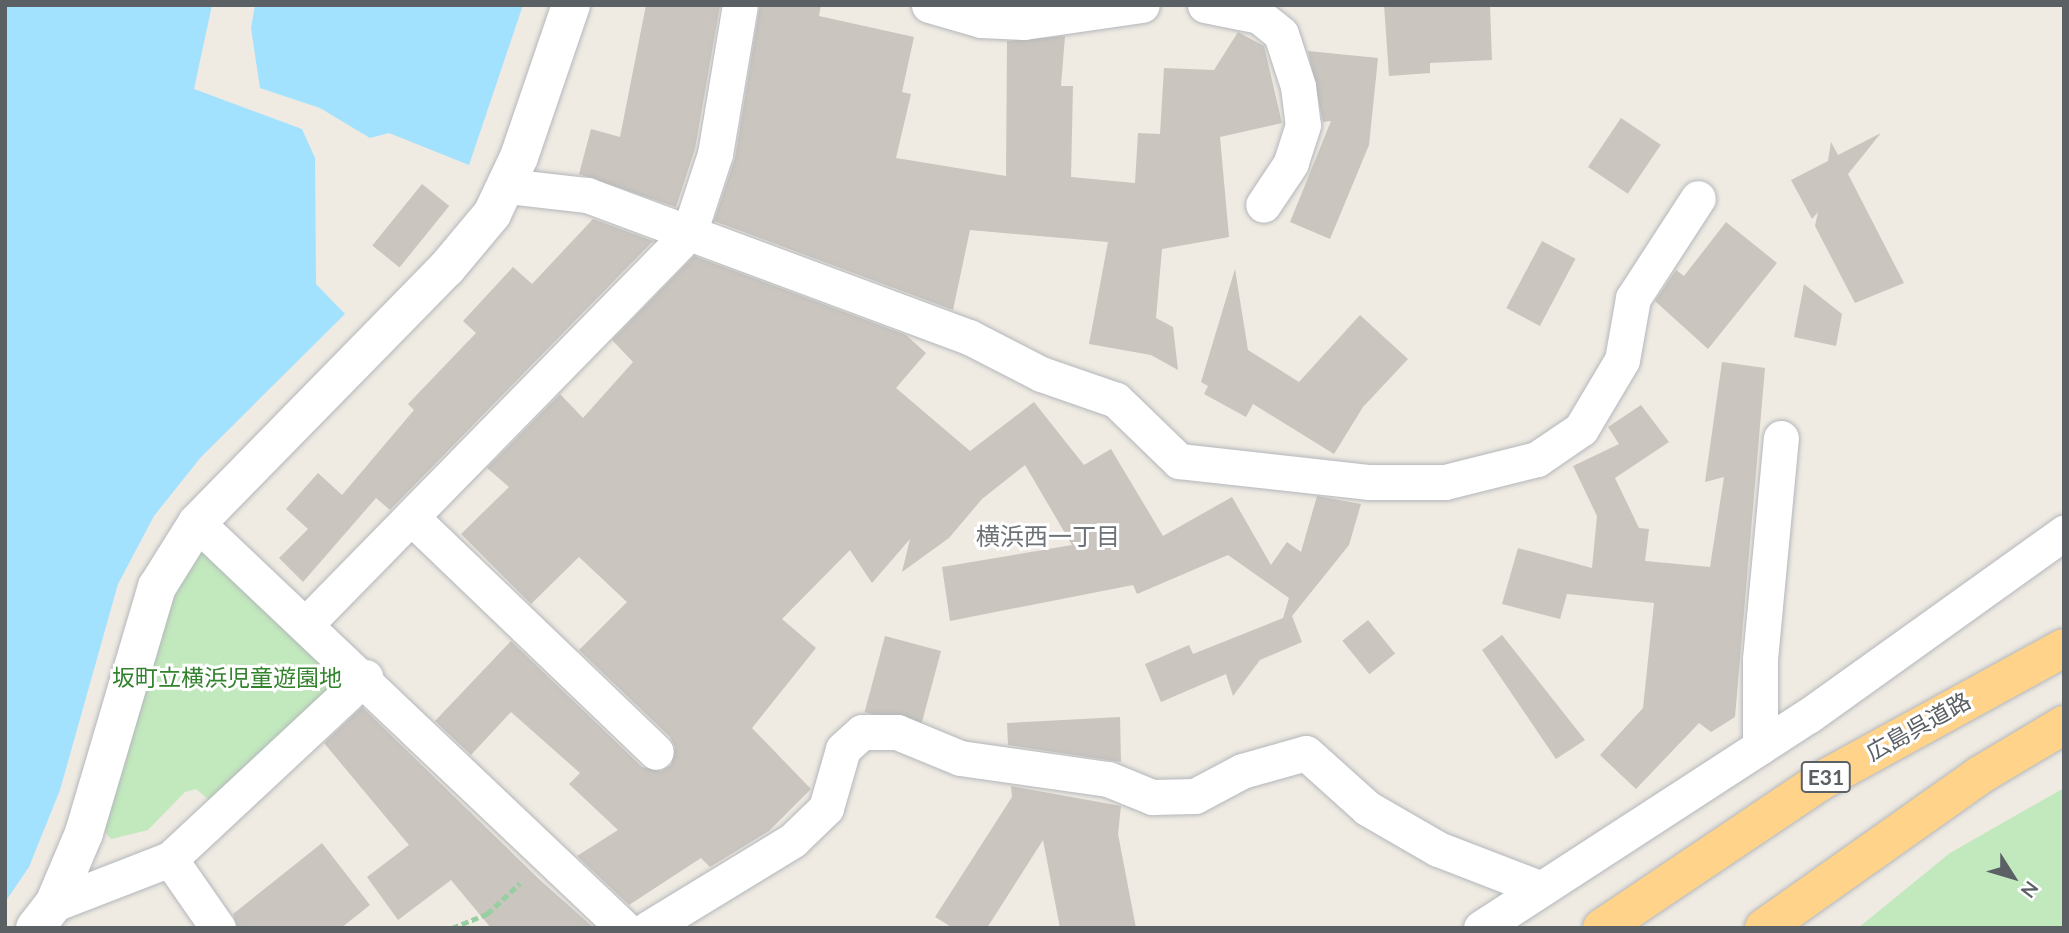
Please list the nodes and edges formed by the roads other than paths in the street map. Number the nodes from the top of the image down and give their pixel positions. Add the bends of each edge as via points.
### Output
1 (571, 5) edge
2 (740, 5) edge
3 (929, 5) edge
4 (1142, 5) edge
5 (1205, 5) edge
6 (508, 186) junction
7 (1698, 198) dead end
8 (1263, 205) dead end
9 (689, 233) junction
10 (1781, 438) dead end
11 (411, 517) junction
12 (197, 523) junction
13 (2064, 533) edge
14 (308, 622) junction
15 (2064, 622) edge
16 (2064, 648) edge
17 (365, 677) junction
18 (2064, 725) edge
19 (1760, 747) junction
20 (656, 752) dead end
21 (1819, 782) junction
22 (170, 859) junction
23 (1539, 888) junction
24 (45, 916) edge
25 (218, 928) edge
26 (625, 928) edge
27 (649, 928) edge
28 (1480, 928) edge
29 (1602, 928) edge
30 (1764, 928) edge

1 - 6 street
2 - 9 street via 715,154
3 - 4 street via 981,20 1024,22
5 - 8 street via 1259,16 1281,34 1298,86 1299,138 1292,163
6 - 9 street via 587,195
6 - 12 street via 446,269
7 - 9 street via 1633,298 1622,360 1581,429 1537,459 1445,482 1370,482 1179,461 1116,400 1041,374 969,337
9 - 11 street
10 - 19 street via 1760,659
11 - 14 street
11 - 20 street
12 - 14 street
12 - 24 street via 157,587 84,833
13 - 19 street
14 - 17 street
15 - 21 highway
16 - 21 highway, 広島呉道路 / E31
17 - 22 street
17 - 26 street
18 - 30 highway via 1957,791
19 - 23 street
21 - 29 highway, 広島呉道路 / E31
22 - 24 street
22 - 25 street
23 - 27 street via 1438,849 1367,808 1306,753 1242,771 1195,796 1152,797 1108,779 960,758 897,732 862,732 843,749 826,808 793,840
23 - 28 street

